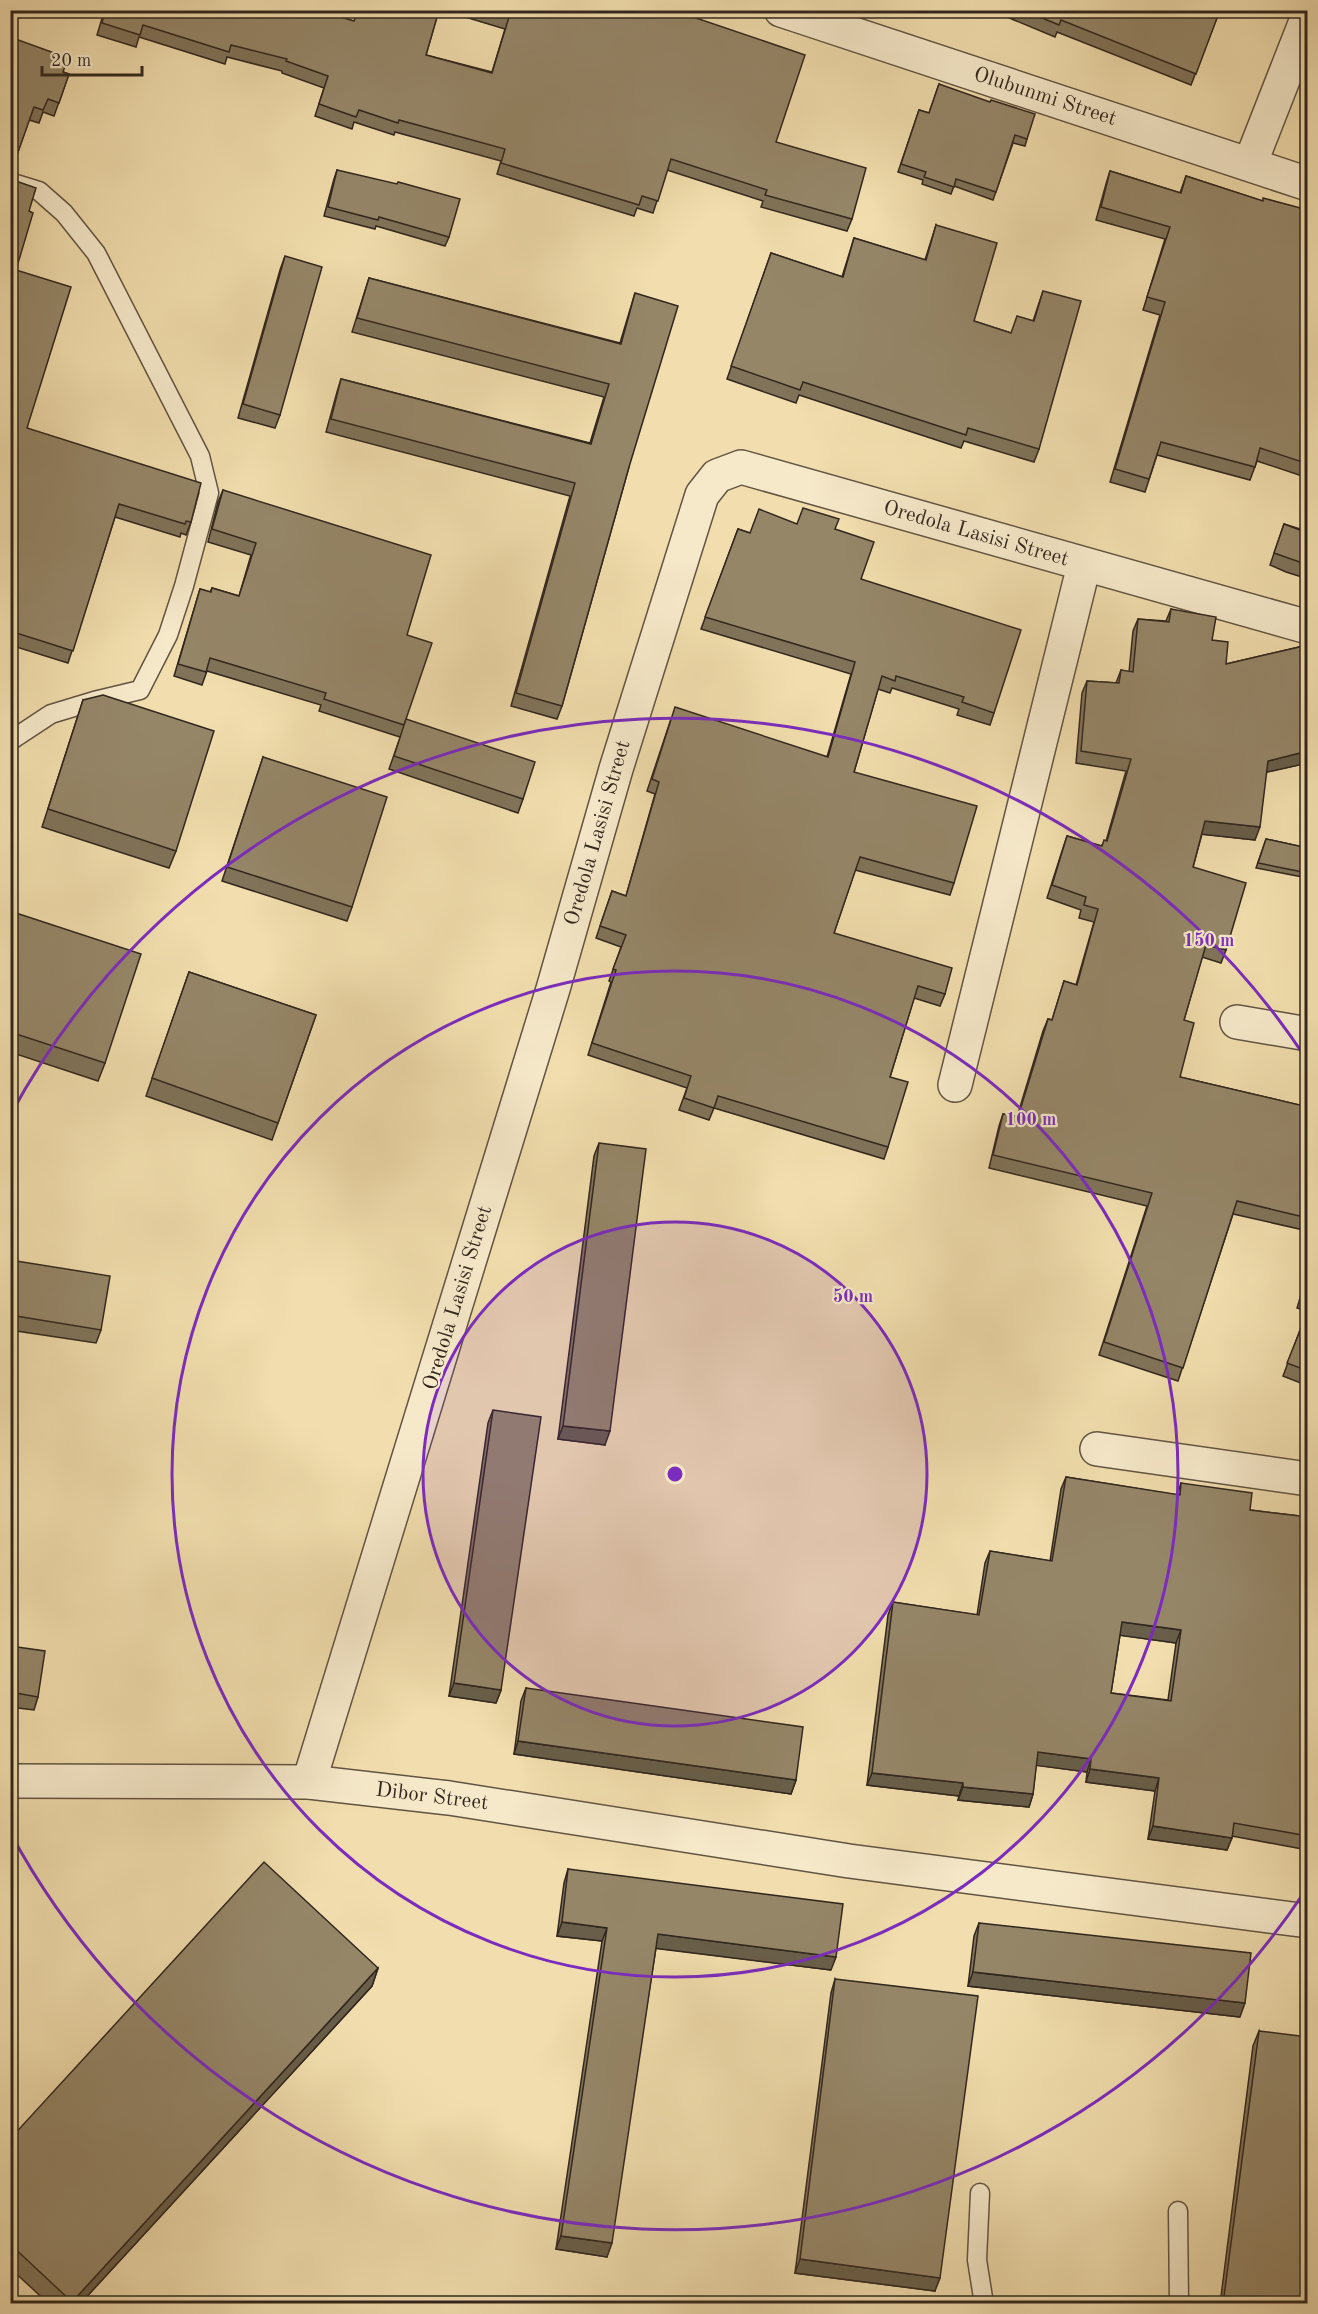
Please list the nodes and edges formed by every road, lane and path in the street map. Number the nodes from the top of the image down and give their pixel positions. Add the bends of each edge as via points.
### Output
1 (782, 10) edge
2 (1308, 16) edge
3 (847, 21) edge
4 (1250, 164) junction
5 (10, 182) edge
6 (1308, 184) edge
7 (1084, 565) junction
8 (1308, 627) edge
9 (10, 741) edge
10 (1237, 1022) dead end
11 (1308, 1034) edge
12 (955, 1085) dead end
13 (1097, 1449) dead end
14 (1308, 1479) edge
15 (10, 1781) edge
16 (309, 1782) junction
17 (1308, 1922) edge
18 (980, 2193) dead end
19 (1178, 2211) dead end
20 (984, 2304) edge
21 (1179, 2304) edge

1 - 3 street, Olubunmi Street
2 - 4 street
3 - 4 street, Olubunmi Street
4 - 6 street, Olubunmi Street
5 - 9 lane via 39,192 64,213 96,253 200,456 209,493 171,625 140,690 51,714
7 - 8 street, Oredola Lasisi Street
7 - 12 street
7 - 16 street, Oredola Lasisi Street via 741,467 717,476 702,495
10 - 11 street
13 - 14 street
15 - 16 street, Dibor Street
16 - 17 street, Dibor Street via 449,1798 849,1861
18 - 20 lane via 977,2260
19 - 21 lane

